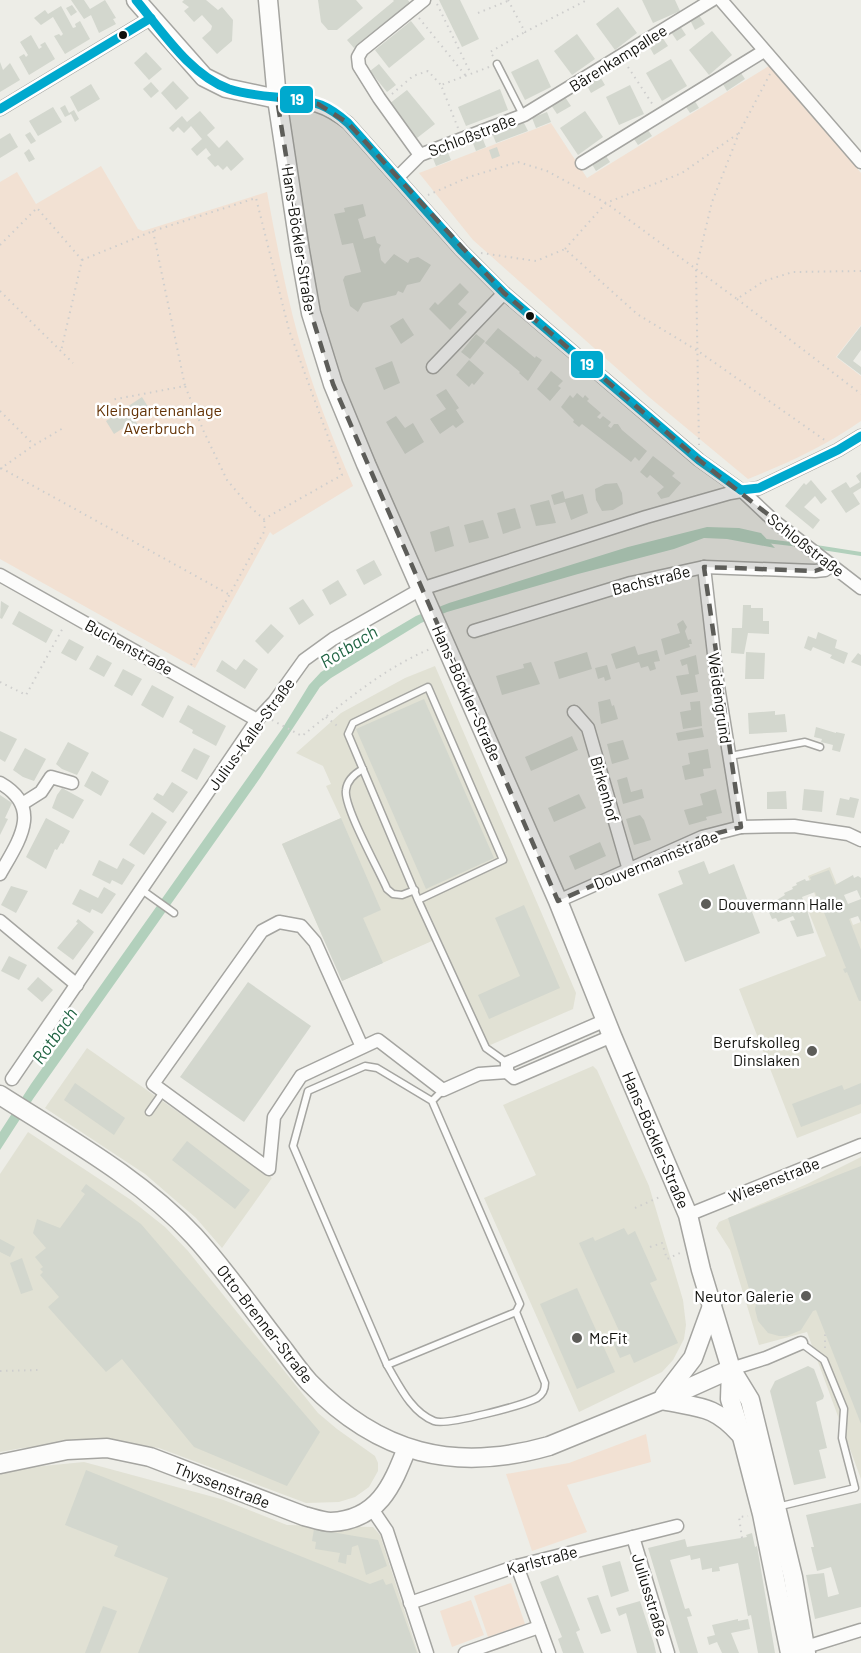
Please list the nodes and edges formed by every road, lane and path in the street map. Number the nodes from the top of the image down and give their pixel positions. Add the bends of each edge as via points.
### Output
1 (135, 0) edge
2 (268, 0) edge
3 (424, 0) edge
4 (435, 0) edge
5 (509, 0) edge
6 (587, 0) edge
7 (712, 0) edge
8 (721, 0) edge
9 (412, 10) junction
10 (478, 13) dead end
11 (151, 18) junction
12 (525, 32) junction
13 (764, 51) junction
14 (622, 56) junction
15 (497, 64) junction
16 (776, 64) junction
17 (471, 74) junction
18 (466, 76) junction
19 (441, 86) junction
20 (277, 99) junction
21 (382, 102) junction
22 (0, 109) edge
23 (524, 115) junction
24 (659, 115) junction
25 (739, 133) junction
26 (462, 138) junction
27 (420, 155) junction
28 (861, 162) edge
29 (582, 163) dead end
30 (398, 177) junction
31 (417, 199) junction
32 (606, 203) junction
33 (153, 231) junction
34 (0, 245) edge
35 (565, 249) junction
36 (461, 250) junction
37 (82, 260) junction
38 (696, 269) junction
39 (861, 271) edge
40 (0, 291) edge
41 (504, 293) junction
42 (737, 299) junction
43 (61, 351) junction
44 (698, 351) junction
45 (73, 363) dead end
46 (433, 367) dead end
47 (185, 386) junction
48 (861, 394) edge
49 (111, 400) dead end
50 (0, 411) edge
51 (65, 427) dead end
52 (861, 436) edge
53 (34, 445) junction
54 (838, 450) junction
55 (699, 460) junction
56 (1, 469) edge
57 (741, 490) junction
58 (264, 519) junction
59 (832, 565) junction
60 (704, 567) junction
61 (0, 575) edge
62 (861, 588) edge
63 (230, 595) junction
64 (425, 596) junction
65 (71, 615) junction
66 (474, 631) dead end
67 (432, 648) dead end
68 (191, 665) dead end
69 (0, 682) edge
70 (574, 712) dead end
71 (326, 717) junction
72 (257, 720) junction
73 (280, 724) dead end
74 (348, 734) junction
75 (820, 747) dead end
76 (729, 756) junction
77 (363, 769) junction
78 (0, 783) edge
79 (72, 783) dead end
80 (22, 804) junction
81 (741, 827) junction
82 (861, 840) edge
83 (629, 870) junction
84 (0, 874) edge
85 (142, 890) junction
86 (415, 890) junction
87 (418, 900) junction
88 (558, 901) junction
89 (174, 913) dead end
90 (0, 921) edge
91 (77, 985) junction
92 (609, 1028) junction
93 (362, 1047) junction
94 (509, 1071) junction
95 (12, 1078) dead end
96 (443, 1090) junction
97 (164, 1091) junction
98 (5, 1099) edge
99 (432, 1101) junction
100 (149, 1112) dead end
101 (861, 1145) edge
102 (678, 1189) junction
103 (635, 1208) dead end
104 (688, 1215) junction
105 (696, 1246) junction
106 (650, 1247) dead end
107 (712, 1306) junction
108 (516, 1312) junction
109 (825, 1332) dead end
110 (801, 1343) joint
111 (825, 1360) junction
112 (387, 1365) junction
113 (731, 1369) junction
114 (40, 1370) dead end
115 (0, 1371) edge
116 (662, 1400) junction
117 (742, 1437) junction
118 (407, 1448) junction
119 (0, 1464) edge
120 (858, 1487) edge
121 (777, 1507) junction
122 (372, 1509) junction
123 (739, 1517) dead end
124 (677, 1526) dead end
125 (633, 1537) junction
126 (742, 1538) dead end
127 (517, 1566) junction
128 (410, 1603) junction
129 (539, 1627) junction
130 (861, 1630) edge
131 (800, 1652) edge
132 (428, 1653) edge
133 (465, 1653) edge
134 (549, 1653) edge
135 (668, 1653) edge

1 - 11 main road, Schloßstraße
2 - 20 main road, Hans-Böckler-Straße
3 - 9 street, Schloßstraße
4 - 17 path
5 - 10 path
5 - 12 path
6 - 12 path
7 - 14 street, Bärenkampallee
8 - 13 street
9 - 18 path
9 - 21 street, Schloßstraße via 358,57 359,66
11 - 20 main road, Schloßstraße via 204,77 226,88
11 - 22 street
12 - 15 path via 490,52
13 - 16 street
13 - 24 street
14 - 23 street, Bärenkampallee
14 - 24 path
15 - 17 path
15 - 23 lane
16 - 25 path
16 - 28 street
17 - 18 path
18 - 19 path
19 - 21 path via 428,71 413,76
19 - 26 path
20 - 30 street, Schloßstraße via 318,104 334,112
20 - 64 main road, Hans-Böckler-Straße via 311,313 333,384
21 - 27 street, Schloßstraße
23 - 26 street, Schloßstraße
24 - 29 street
25 - 32 path via 682,173
25 - 38 path via 712,202
26 - 27 street, Schloßstraße
27 - 30 street, Schloßstraße
30 - 31 street, Schloßstraße
31 - 32 path via 518,162 547,171
31 - 36 street, Schloßstraße
32 - 35 path
32 - 38 path
33 - 37 path
33 - 47 path
33 - 58 path via 256,198 289,330 342,475
34 - 37 path via 37,208
35 - 36 path via 536,261
35 - 44 path via 637,314
36 - 41 street, Schloßstraße
37 - 43 path
38 - 42 path
38 - 44 path
39 - 42 path via 793,272 764,281
40 - 43 path
41 - 46 street
41 - 55 street, Schloßstraße
42 - 48 path
43 - 45 path
44 - 54 path
44 - 55 path
47 - 49 path
47 - 58 path via 227,480
50 - 53 path
51 - 53 path
52 - 54 street, Julius-Kalle-Straße
53 - 56 path
54 - 57 street, Julius-Kalle-Straße via 759,488
55 - 57 street, Schloßstraße
56 - 63 path
57 - 59 street, Schloßstraße
57 - 64 street, Julius-Kalle-Straße via 646,517
58 - 63 path via 265,530
59 - 60 street, Bachstraße via 815,571
59 - 62 street, Schloßstraße
60 - 66 street, Bachstraße via 631,583
60 - 76 street, Weidengrund
61 - 65 street, Buchenstraße
63 - 68 path
64 - 72 street, Julius-Kalle-Straße via 333,639 304,660
64 - 88 main road, Hans-Böckler-Straße
65 - 69 path via 26,695
65 - 72 street, Buchenstraße
67 - 71 path via 388,671
70 - 83 street, Birkenhof via 588,728
71 - 73 path via 302,736
71 - 74 path
72 - 85 street, Julius-Kalle-Straße
74 - 77 lane
74 - 87 lane via 353,723 428,687 503,860
75 - 76 lane via 806,742
76 - 81 street, Weidengrund
77 - 86 lane
77 - 86 lane via 348,781 345,791 350,809 387,889 402,895
78 - 80 street
79 - 80 street via 51,777 41,792
80 - 84 street via 23,834
81 - 82 street, Douvermannstraße via 794,826 848,834
81 - 83 street, Douvermannstraße via 702,837
83 - 88 street, Douvermannstraße
85 - 89 lane
85 - 91 street, Julius-Kalle-Straße
86 - 87 lane
87 - 94 lane via 486,1048
88 - 92 main road, Hans-Böckler-Straße
90 - 91 street
91 - 95 street, Julius-Kalle-Straße
92 - 94 street
92 - 102 main road, Hans-Böckler-Straße
93 - 96 street via 378,1040
93 - 97 street via 301,1076 274,1117 268,1172
93 - 97 street via 315,942 301,926 279,922 262,931 153,1084
94 - 96 street via 479,1074
96 - 99 lane
97 - 100 lane
98 - 118 main road, Otto-Brenner-Straße via 122,1174 161,1204 194,1236 309,1381 362,1426
99 - 108 lane via 520,1304
99 - 112 lane via 377,1068 365,1066 308,1091 293,1146
101 - 104 street, Wiesenstraße
102 - 103 path
102 - 104 main road, Hans-Böckler-Straße
104 - 105 main road, Hans-Böckler-Straße
105 - 106 path via 667,1258 662,1243
105 - 107 main road, Hans-Böckler-Straße
107 - 113 main road, Hans-Böckler-Straße
107 - 116 main road via 693,1358
108 - 112 lane
108 - 112 lane via 545,1383 545,1390 538,1397 450,1423 437,1423 415,1408
109 - 111 path
110 - 111 lane
110 - 113 street
111 - 120 lane via 844,1409 842,1438
113 - 116 main road, Otto-Brenner-Straße
113 - 117 main road, Hans-Böckler-Straße via 730,1399
113 - 121 main road, Hans-Böckler-Straße via 750,1400
114 - 115 path
116 - 117 main road, Hans-Böckler-Straße via 714,1411 726,1418
116 - 118 main road, Otto-Brenner-Straße via 523,1453 468,1458
117 - 131 main road, Hans-Böckler-Straße
118 - 122 main road via 388,1491
119 - 122 main road, Thyssenstraße via 67,1450 107,1448 150,1457 304,1516 330,1522
120 - 121 lane
121 - 131 main road, Hans-Böckler-Straße via 793,1577
122 - 128 street via 387,1531
123 - 126 path
124 - 125 street, Karlstraße
125 - 127 street, Karlstraße
125 - 135 street, Juliusstraße
127 - 128 street, Karlstraße
127 - 129 street
128 - 132 street
129 - 133 street
129 - 134 street
130 - 131 street

